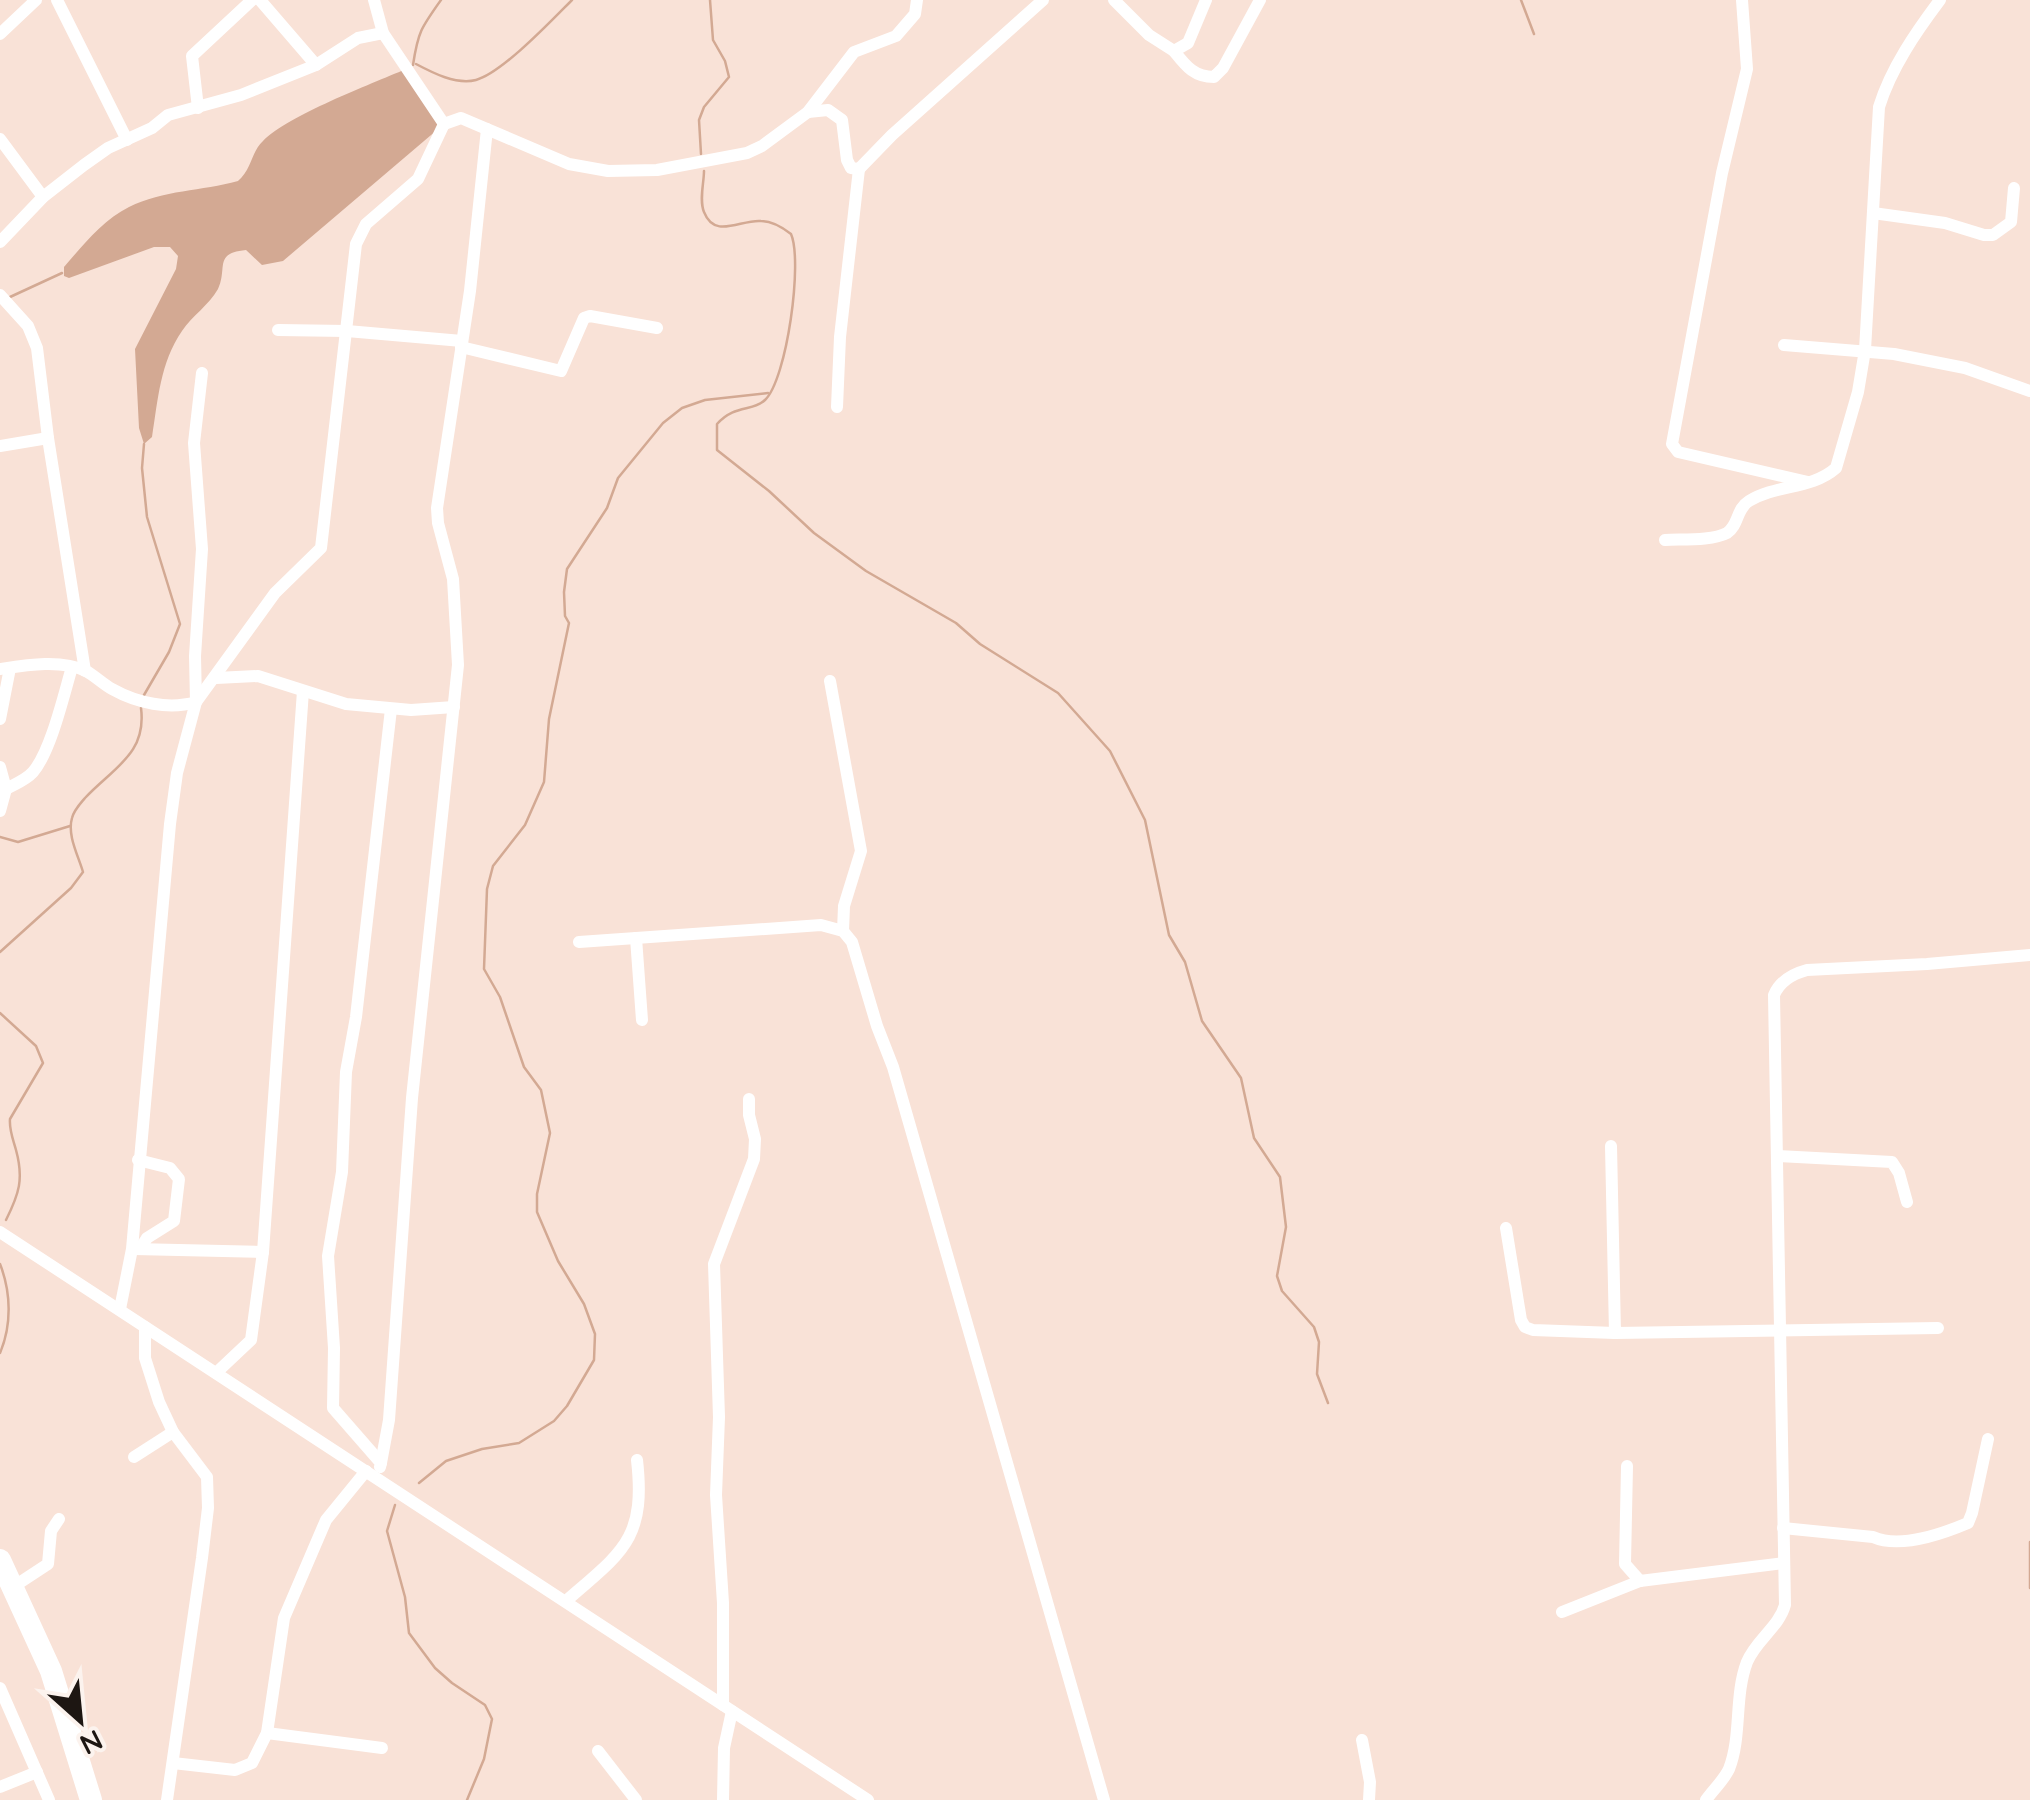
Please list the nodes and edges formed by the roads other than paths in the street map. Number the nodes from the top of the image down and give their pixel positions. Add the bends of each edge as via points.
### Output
1 (36, 0) edge
2 (57, 0) edge
3 (252, 0) edge
4 (260, 0) edge
5 (374, 0) edge
6 (918, 0) edge
7 (1043, 0) edge
8 (1114, 0) edge
9 (1206, 0) edge
10 (1260, 0) edge
11 (1742, 0) edge
12 (1940, 0) edge
13 (383, 33) junction
14 (0, 34) edge
15 (1174, 51) junction
16 (316, 65) junction
17 (198, 108) junction
18 (808, 112) junction
19 (444, 124) junction
20 (487, 129) junction
21 (0, 140) edge
22 (127, 140) junction
23 (859, 169) junction
24 (2014, 188) dead end
25 (43, 198) junction
26 (1873, 213) junction
27 (0, 242) edge
28 (0, 295) edge
29 (657, 328) dead end
30 (278, 330) dead end
31 (348, 330) junction
32 (461, 344) junction
33 (1784, 345) dead end
34 (1865, 350) junction
35 (202, 373) dead end
36 (2030, 391) edge
37 (837, 406) dead end
38 (48, 438) junction
39 (0, 446) edge
40 (1810, 482) junction
41 (1665, 540) dead end
42 (5, 668) edge
43 (79, 669) junction
44 (216, 678) junction
45 (830, 681) dead end
46 (303, 691) junction
47 (196, 702) junction
48 (454, 708) junction
49 (391, 709) junction
50 (0, 719) edge
51 (0, 767) edge
52 (6, 789) junction
53 (0, 811) edge
54 (844, 931) junction
55 (636, 938) junction
56 (579, 942) dead end
57 (2030, 955) edge
58 (642, 1020) dead end
59 (749, 1099) dead end
60 (1611, 1146) dead end
61 (1778, 1156) junction
62 (138, 1160) junction
63 (1907, 1202) dead end
64 (1506, 1228) dead end
65 (0, 1232) edge
66 (136, 1249) junction
67 (263, 1252) junction
68 (120, 1309) junction
69 (144, 1327) junction
70 (1938, 1328) dead end
71 (1779, 1330) junction
72 (1614, 1333) junction
73 (216, 1373) junction
74 (173, 1432) junction
75 (1988, 1439) dead end
76 (134, 1457) dead end
77 (636, 1460) dead end
78 (381, 1463) junction
79 (1627, 1466) dead end
80 (372, 1475) junction
81 (59, 1518) dead end
82 (1783, 1528) junction
83 (0, 1560) edge
84 (1784, 1564) junction
85 (1640, 1581) junction
86 (14, 1587) junction
87 (566, 1601) junction
88 (1562, 1612) dead end
89 (0, 1688) edge
90 (728, 1708) junction
91 (267, 1732) junction
92 (1362, 1740) dead end
93 (382, 1748) dead end
94 (598, 1751) dead end
95 (173, 1763) junction
96 (37, 1772) junction
97 (0, 1787) edge
98 (49, 1800) edge
99 (91, 1800) edge
100 (167, 1800) edge
101 (636, 1800) edge
102 (723, 1800) edge
103 (868, 1800) edge
104 (1104, 1800) edge
105 (1369, 1800) edge
106 (1706, 1800) edge

1 - 14 street
2 - 22 street
3 - 17 street via 192,56
4 - 16 street
5 - 13 street
6 - 18 street via 906,26 854,52
7 - 23 street
8 - 15 street
9 - 15 street via 1188,43
10 - 15 street via 1214,77 1190,70
11 - 40 street via 1746,70 1672,444 1678,452
12 - 26 street via 1884,91 1876,124
13 - 16 street via 358,38
13 - 19 street
16 - 17 street
17 - 22 street via 168,115
18 - 20 street via 747,153 657,170 569,164
18 - 23 street via 828,110 842,120 847,160
19 - 20 street via 461,118
19 - 31 street via 418,179 360,233
20 - 32 street
21 - 25 street
22 - 25 street
23 - 37 street
24 - 26 street via 2011,222 1993,234
25 - 27 street
26 - 34 street
28 - 38 street via 34,338
29 - 32 street via 584,318 560,371
30 - 31 street
31 - 32 street
31 - 44 street via 321,548 275,593
32 - 48 street via 437,508 456,614
33 - 34 street
34 - 36 street via 1965,368
34 - 40 street via 1842,453 1833,471
35 - 47 street via 194,443 202,549
38 - 39 street
38 - 43 street
40 - 41 street via 1750,500 1722,535
42 - 43 street
42 - 50 street
43 - 47 street via 128,696 166,706
43 - 52 street via 37,767
44 - 46 street via 258,676
44 - 47 street
45 - 54 street via 861,851 844,906
46 - 49 street
46 - 67 street
47 - 62 street via 176,773
48 - 49 street
48 - 78 street
49 - 78 street via 327,1266 333,1408
51 - 52 street
52 - 53 street
54 - 55 street via 821,925
54 - 104 street via 858,953 892,1066
55 - 56 street
55 - 58 street
57 - 61 street via 1807,970 1778,986
59 - 90 street via 754,1159 714,1264 716,1495
60 - 72 street
61 - 63 street via 1892,1162
61 - 71 street
62 - 66 street
62 - 66 street via 170,1168 179,1179 174,1221
64 - 72 street via 1525,1327
65 - 68 street
66 - 67 street
66 - 68 street
67 - 73 street via 251,1340
68 - 69 street
69 - 73 street
69 - 74 street via 151,1381
70 - 71 street
71 - 72 street
71 - 82 street
73 - 80 street
74 - 76 street
74 - 95 street via 207,1477 208,1508
75 - 82 street via 1968,1523 1886,1543
77 - 87 street via 640,1490 632,1533 618,1556
78 - 80 street
79 - 85 street via 1625,1564
80 - 87 street
80 - 91 street via 326,1520 284,1618
81 - 86 street via 48,1564
82 - 84 street
83 - 86 highway
84 - 85 street
84 - 106 street via 1783,1614 1747,1662 1728,1771
85 - 88 street
86 - 99 highway via 51,1671
87 - 90 street
89 - 96 street
90 - 102 street
90 - 103 street
91 - 93 street
91 - 95 street via 247,1767
92 - 105 street
94 - 101 street
95 - 100 street
96 - 97 street
96 - 98 street

